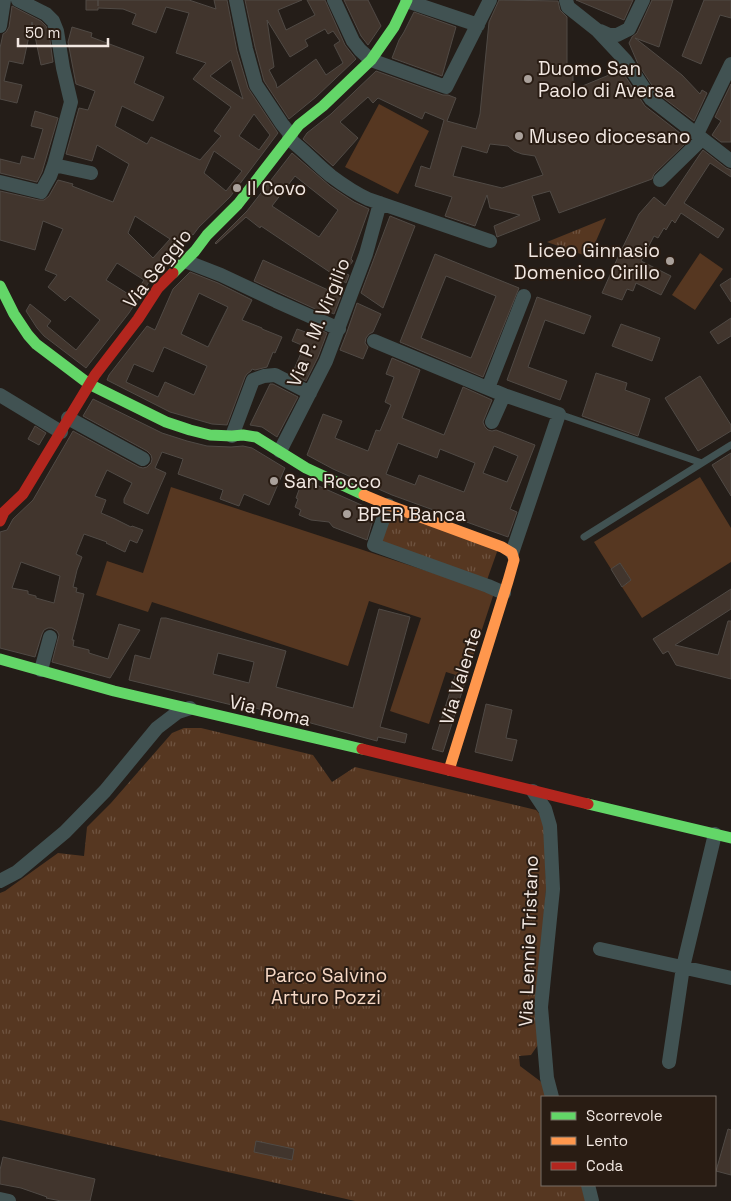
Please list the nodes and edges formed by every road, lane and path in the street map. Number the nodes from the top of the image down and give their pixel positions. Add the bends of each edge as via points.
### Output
1 (4, 0) edge
2 (18, 0) edge
3 (236, 0) edge
4 (334, 0) edge
5 (490, 0) edge
6 (566, 0) edge
7 (643, 0) edge
8 (407, 1) edge
9 (478, 25) junction
10 (0, 26) edge
11 (598, 30) junction
12 (370, 60) junction
13 (729, 73) edge
14 (290, 137) junction
15 (700, 137) junction
16 (731, 160) edge
17 (54, 165) junction
18 (91, 173) dead end
19 (660, 180) dead end
20 (0, 182) edge
21 (380, 203) junction
22 (490, 241) dead end
23 (185, 260) junction
24 (0, 286) edge
25 (524, 296) dead end
26 (339, 329) junction
27 (374, 341) dead end
28 (89, 384) junction
29 (488, 388) junction
30 (310, 393) junction
31 (504, 394) junction
32 (0, 395) edge
33 (559, 414) junction
34 (68, 418) junction
35 (492, 422) dead end
36 (61, 432) junction
37 (232, 436) junction
38 (731, 445) edge
39 (280, 451) junction
40 (144, 459) dead end
41 (702, 463) junction
42 (388, 505) junction
43 (1, 514) edge
44 (584, 537) dead end
45 (512, 553) junction
46 (504, 593) junction
47 (50, 637) dead end
48 (0, 659) edge
49 (41, 670) junction
50 (190, 708) junction
51 (168, 720) junction
52 (449, 770) junction
53 (533, 791) junction
54 (715, 834) junction
55 (731, 838) edge
56 (0, 881) edge
57 (0, 888) edge
58 (600, 949) dead end
59 (683, 967) junction
60 (731, 978) edge
61 (668, 1062) dead end
62 (552, 1096) edge
63 (588, 1186) edge
64 (0, 1199) edge
65 (9, 1201) edge
66 (592, 1201) edge

1 - 10 street
2 - 17 street via 46,14 57,31 72,102
3 - 14 street via 256,86
4 - 12 street via 353,41
5 - 9 street
6 - 11 street via 568,7
7 - 11 street via 629,29 617,35
8 - 9 street
8 - 12 street, Via Seggio via 394,27
9 - 12 street via 446,87
11 - 15 street via 625,60 651,99
12 - 14 street, Via Seggio
13 - 15 street
14 - 21 street via 330,175 368,200
14 - 23 street, Via Seggio via 238,204
15 - 16 street
15 - 19 street
17 - 18 street
17 - 20 street via 41,192
21 - 22 street
21 - 26 street, Via P. M. Virgilio
23 - 26 street
23 - 28 street, Via Seggio via 158,288
24 - 28 street via 28,336
25 - 29 street
26 - 30 street, Via P. M. Virgilio
27 - 29 street
28 - 34 street, Via Seggio
28 - 37 street via 166,422 210,435
29 - 31 street
30 - 37 street via 275,375 253,380
30 - 39 street, Via P. M. Virgilio
31 - 33 street
31 - 35 street
32 - 36 street
33 - 41 lane
33 - 45 street
34 - 36 street, Via Seggio
34 - 40 street
36 - 43 street, Via Seggio via 23,494
37 - 39 street via 256,437
38 - 41 lane
39 - 42 street via 328,479
41 - 44 lane
42 - 45 street
42 - 46 street via 374,545
45 - 46 street, Via Valente via 514,560
46 - 52 street, Via Valente
47 - 49 street
48 - 49 street, Via Roma
49 - 50 street, Via Roma
50 - 51 street
50 - 52 street, Via Roma
51 - 56 street via 65,832 17,872
51 - 57 street via 163,732 110,795 69,837 21,876
52 - 53 street, Via Roma
53 - 54 street, Via Roma
53 - 62 street, Via Lennie Tristano via 545,809 550,826 553,889 541,1007 547,1078
54 - 55 street, Via Roma
54 - 59 street
58 - 59 street
59 - 60 street
59 - 61 street
63 - 66 street
64 - 65 street

